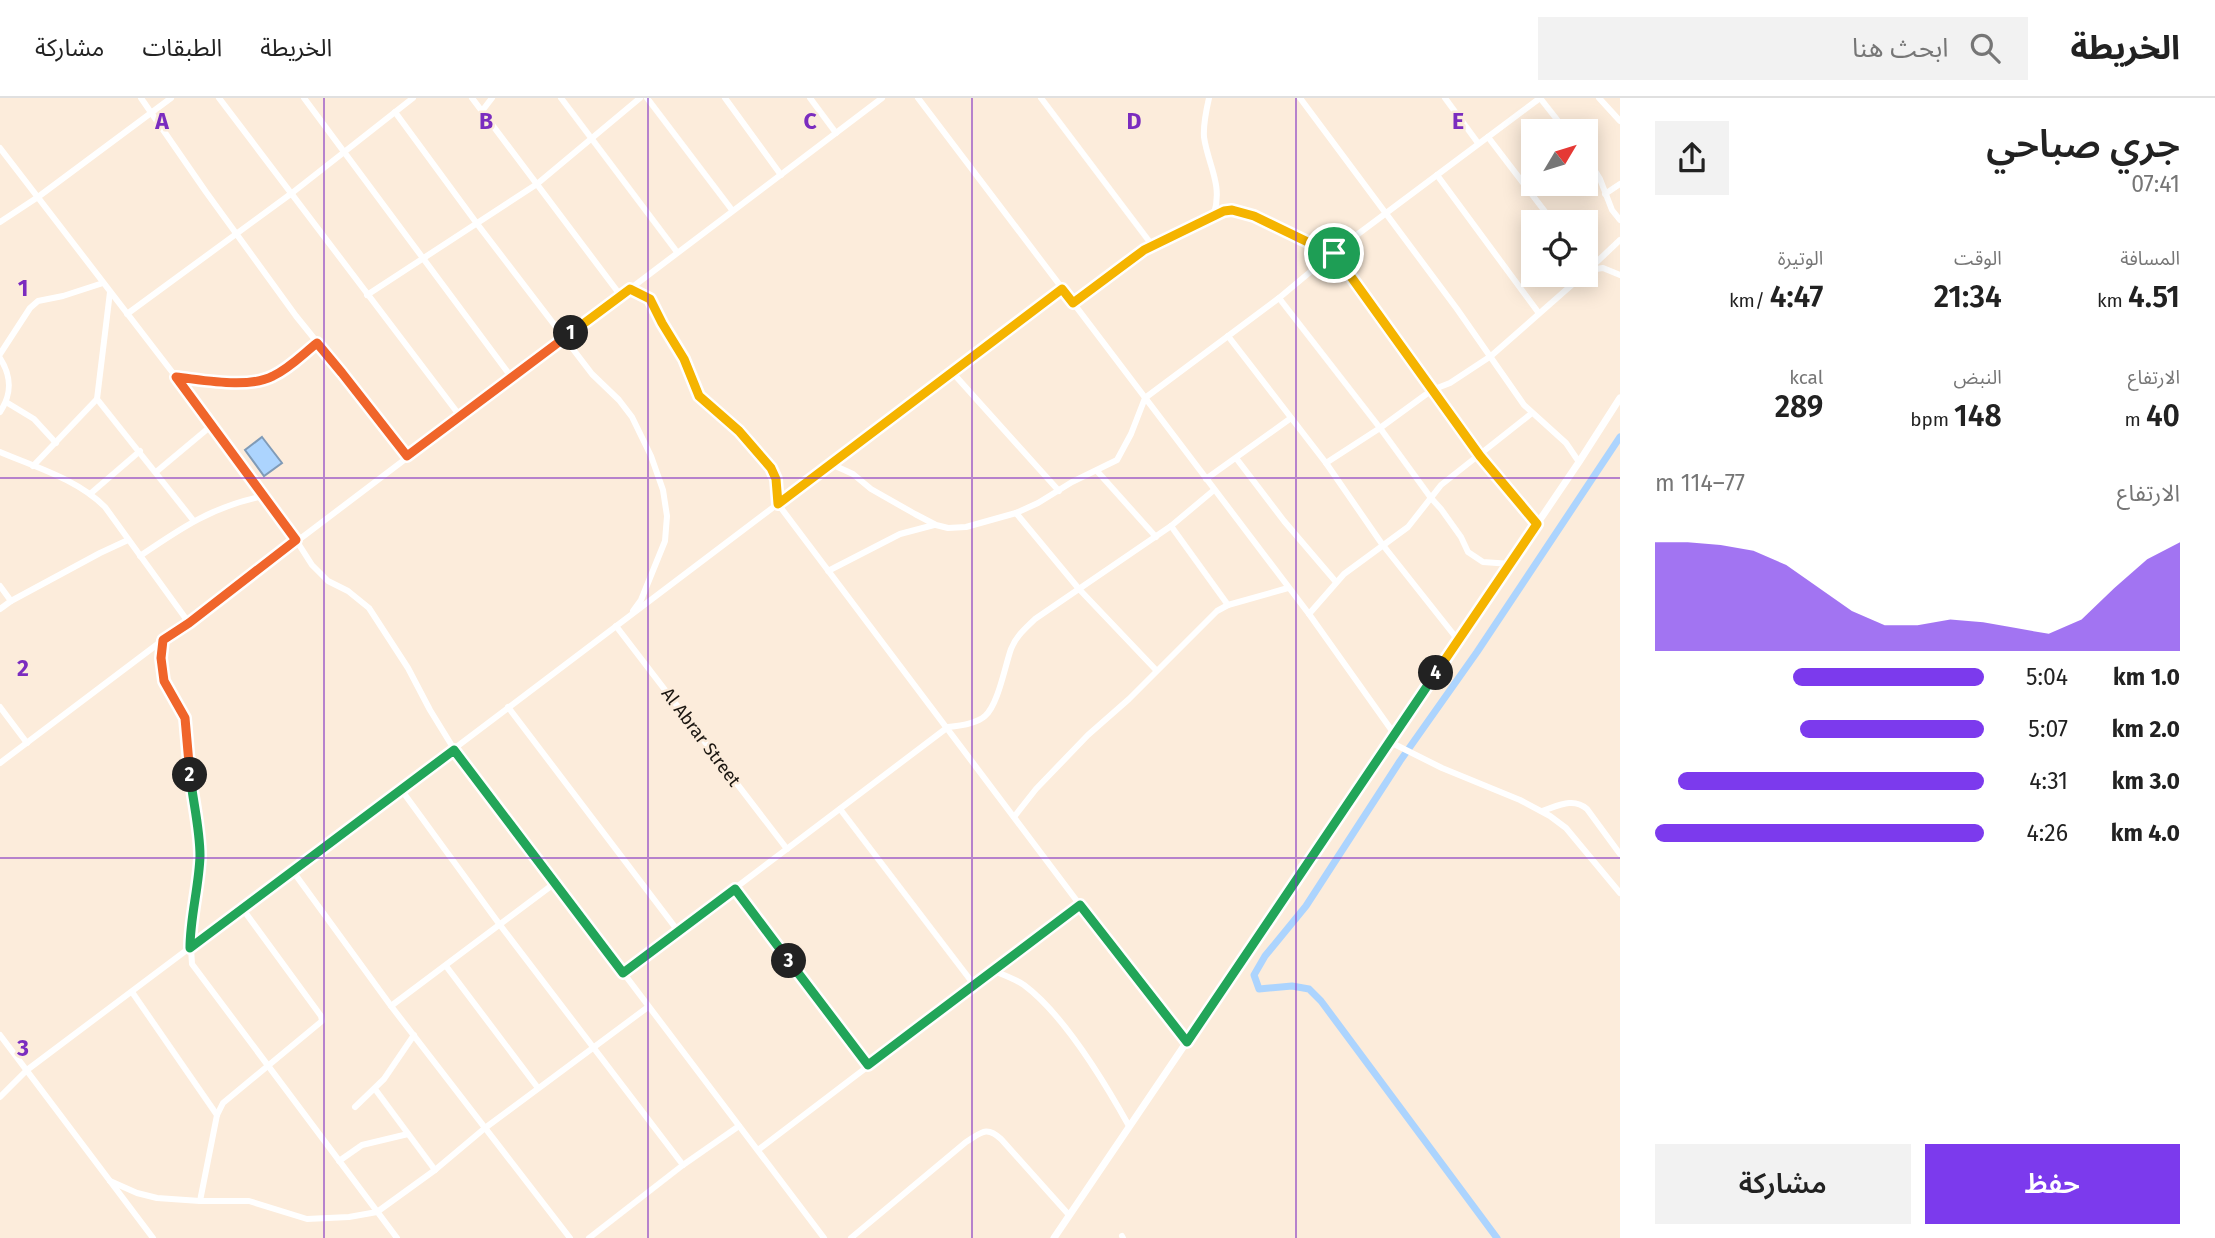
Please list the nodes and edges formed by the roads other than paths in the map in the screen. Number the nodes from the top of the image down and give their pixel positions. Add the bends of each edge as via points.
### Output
1 (141, 98) edge
2 (171, 98) edge
3 (219, 98) edge
4 (304, 98) edge
5 (413, 98) edge
6 (472, 98) edge
7 (492, 98) edge
8 (561, 98) edge
9 (640, 98) edge
10 (647, 98) edge
11 (724, 98) edge
12 (810, 98) edge
13 (882, 98) edge
14 (918, 98) edge
15 (1041, 98) edge
16 (1209, 98) edge
17 (1300, 98) edge
18 (1445, 98) edge
19 (1540, 98) edge
20 (1600, 98) edge
21 (482, 111) junction
22 (152, 112) junction
23 (395, 112) junction
24 (1557, 119) edge
25 (1620, 121) edge
26 (836, 133) junction
27 (1488, 137) junction
28 (591, 138) junction
29 (1478, 143) junction
30 (0, 148) edge
31 (343, 153) junction
32 (781, 175) junction
33 (1437, 175) junction
34 (1598, 176) edge
35 (537, 184) junction
36 (1620, 184) edge
37 (292, 193) junction
38 (1605, 194) junction
39 (38, 197) junction
40 (732, 210) junction
41 (1544, 210) edge
42 (1214, 214) junction
43 (1385, 214) junction
44 (1620, 220) edge
45 (0, 222) edge
46 (478, 225) junction
47 (237, 235) junction
48 (1620, 240) edge
49 (1152, 246) junction
50 (677, 252) junction
51 (1334, 253) junction
52 (424, 259) junction
53 (1598, 259) edge
54 (1598, 269) edge
55 (1620, 275) edge
56 (103, 283) junction
57 (1567, 287) edge
58 (630, 289) junction
59 (1062, 289) junction
60 (110, 292) junction
61 (367, 295) junction
62 (621, 296) junction
63 (1279, 299) junction
64 (1073, 303) junction
65 (1538, 312) junction
66 (127, 314) junction
67 (1228, 336) junction
68 (564, 338) junction
69 (317, 343) junction
70 (0, 356) edge
71 (1491, 356) junction
72 (952, 372) junction
73 (176, 377) junction
74 (512, 378) junction
75 (1432, 390) junction
76 (1145, 398) junction
77 (1620, 398) edge
78 (97, 399) junction
79 (6, 402) junction
80 (0, 412) edge
81 (1532, 414) junction
82 (460, 416) junction
83 (1291, 418) junction
84 (211, 426) junction
85 (1380, 428) junction
86 (56, 443) junction
87 (140, 451) junction
88 (0, 452) edge
89 (407, 456) junction
90 (1480, 456) junction
91 (1236, 458) junction
92 (1579, 462) junction
93 (1326, 463) junction
94 (831, 464) junction
95 (33, 466) junction
96 (1097, 471) junction
97 (156, 472) junction
98 (1206, 479) junction
99 (1214, 490) junction
100 (1059, 491) junction
101 (90, 494) junction
102 (264, 496) junction
103 (1431, 498) junction
104 (778, 504) junction
105 (1016, 513) junction
106 (193, 520) junction
107 (1537, 524) junction
108 (936, 525) junction
109 (1171, 526) junction
110 (1156, 537) junction
111 (128, 540) junction
112 (296, 540) junction
113 (1382, 544) junction
114 (140, 556) junction
115 (1511, 564) junction
116 (828, 571) junction
117 (1336, 582) junction
118 (0, 586) edge
119 (1289, 588) junction
120 (1079, 589) junction
121 (11, 601) junction
122 (1227, 605) junction
123 (0, 609) edge
124 (1309, 614) junction
125 (630, 616) junction
126 (189, 623) junction
127 (616, 626) junction
128 (163, 640) junction
129 (1458, 640) junction
130 (1156, 670) junction
131 (508, 706) junction
132 (0, 708) edge
133 (948, 727) junction
134 (1395, 735) junction
135 (27, 743) junction
136 (1390, 743) junction
137 (454, 750) junction
138 (0, 763) edge
139 (400, 788) junction
140 (840, 809) junction
141 (1542, 811) junction
142 (1014, 817) junction
143 (787, 849) junction
144 (1620, 854) edge
145 (292, 870) junction
146 (555, 883) junction
147 (735, 889) junction
148 (1620, 893) edge
149 (1080, 905) junction
150 (242, 908) junction
151 (500, 925) junction
152 (678, 931) junction
153 (190, 948) junction
154 (446, 966) junction
155 (994, 971) junction
156 (623, 973) junction
157 (975, 986) junction
158 (132, 992) junction
159 (391, 1006) junction
160 (648, 1007) junction
161 (0, 1035) edge
162 (414, 1035) junction
163 (1187, 1042) junction
164 (593, 1048) junction
165 (868, 1065) junction
166 (268, 1068) junction
167 (27, 1070) junction
168 (538, 1088) junction
169 (375, 1089) junction
170 (0, 1097) edge
171 (355, 1107) dead end
172 (217, 1115) junction
173 (739, 1126) junction
174 (1129, 1126) junction
175 (485, 1128) junction
176 (408, 1134) junction
177 (758, 1150) junction
178 (339, 1161) junction
179 (683, 1165) junction
180 (435, 1170) junction
181 (110, 1181) junction
182 (200, 1201) junction
183 (377, 1212) junction
184 (1069, 1215) junction
185 (153, 1238) edge
186 (397, 1238) edge
187 (570, 1238) edge
188 (589, 1238) edge
189 (824, 1238) edge
190 (851, 1238) edge
191 (1054, 1238) edge

1 - 22 street
2 - 22 street
3 - 37 street
4 - 31 street
5 - 23 street
6 - 21 street
7 - 21 street
8 - 28 street
9 - 28 street
10 - 40 street
11 - 32 street
12 - 26 street
13 - 26 street
14 - 59 street
15 - 49 street
16 - 42 street via 1204,138 1217,187
17 - 43 street
18 - 29 street
19 - 24 street
19 - 27 street
20 - 25 street
21 - 35 street
22 - 39 street
22 - 47 street
23 - 31 street
23 - 46 street
26 - 32 street
27 - 29 street
27 - 41 street
28 - 35 street
28 - 50 street
29 - 33 street
30 - 39 street
31 - 37 street
31 - 52 street
32 - 40 street
33 - 43 street
33 - 65 street
34 - 38 street
35 - 46 street
35 - 62 street
36 - 38 street
37 - 47 street
37 - 61 street
38 - 44 street
39 - 45 street
39 - 56 street
40 - 50 street
42 - 49 street
42 - 51 street via 1232,210 1254,216
43 - 51 street
43 - 71 street
46 - 52 street
46 - 68 street
47 - 66 street
47 - 69 street
48 - 53 street
49 - 64 street
50 - 58 street
51 - 63 street
51 - 75 street
52 - 61 street
52 - 74 street
54 - 55 street
56 - 60 street
56 - 70 street via 38,301
57 - 65 street
58 - 62 street
58 - 104 street via 650,299 699,396 739,431 771,468
59 - 64 street
59 - 72 street
60 - 66 street
60 - 78 street
61 - 82 street
62 - 68 street
63 - 67 street
63 - 85 street
64 - 76 street
65 - 71 street
66 - 73 street
67 - 76 street
67 - 83 street
68 - 74 street
68 - 125 street via 632,417 663,490 665,541
69 - 73 street via 271,378 231,382
69 - 89 street
70 - 79 street via 10,383
71 - 75 street
71 - 81 street
72 - 94 street
72 - 100 street
73 - 84 street
74 - 82 street
75 - 85 street
75 - 90 street
76 - 96 street via 1117,460
76 - 98 street
77 - 92 street
78 - 86 street
78 - 87 street
79 - 80 street
79 - 86 street via 34,419
81 - 90 street
81 - 92 street via 1566,443
82 - 89 street
83 - 91 street
83 - 93 street
84 - 97 street
84 - 102 street
85 - 93 street
85 - 103 street
86 - 95 street
87 - 97 street
87 - 101 street
88 - 95 street
89 - 112 street
90 - 103 street
90 - 107 street
91 - 98 street
91 - 117 street
92 - 107 street
93 - 113 street
94 - 104 street
94 - 108 street
95 - 101 street
96 - 100 street
96 - 110 street
97 - 106 street
98 - 99 street
99 - 109 street
99 - 119 street
100 - 105 street
101 - 111 street
102 - 106 street
102 - 112 street
103 - 113 street via 1408,527
103 - 115 street via 1474,558
104 - 116 street
104 - 125 street
105 - 108 street via 966,527
105 - 120 street
106 - 114 street
107 - 115 street
108 - 116 street via 900,534
109 - 110 street
109 - 122 street
110 - 120 street
111 - 114 street
111 - 121 street
112 - 126 street
112 - 137 street via 328,581 369,608
113 - 117 street
113 - 129 street
114 - 126 street
115 - 129 street
116 - 133 street
117 - 124 street
118 - 121 street
119 - 122 street
119 - 124 street
120 - 130 street
120 - 133 street via 1020,634 985,716
121 - 123 street
122 - 130 street
124 - 134 street
125 - 127 street
126 - 128 street
127 - 131 street
127 - 143 street, Al Abrar Street
128 - 135 street
128 - 153 street via 164,681 188,732 200,842
129 - 134 street
130 - 142 street via 1088,735
131 - 137 street
131 - 152 street
132 - 135 street
133 - 140 street
133 - 142 street
134 - 136 street
135 - 138 street
136 - 141 street
136 - 163 street
137 - 139 street
137 - 146 street
139 - 145 street
139 - 151 street
140 - 143 street
140 - 157 street
141 - 144 street via 1572,802 1581,804
141 - 148 street via 1566,828
142 - 149 street
143 - 147 street
145 - 150 street
145 - 159 street
146 - 151 street
146 - 156 street
147 - 152 street
147 - 165 street
149 - 155 street
149 - 163 street
150 - 153 street
150 - 166 street via 322,1021
151 - 154 street
151 - 164 street
152 - 156 street
153 - 158 street
153 - 166 street via 196,971
154 - 159 street
154 - 168 street
155 - 157 street
155 - 174 street via 1042,1001 1107,1087
156 - 160 street
157 - 165 street
158 - 167 street
158 - 172 street
159 - 162 street
160 - 164 street
160 - 173 street
161 - 167 street
162 - 169 street
162 - 175 street
163 - 174 street
164 - 168 street
164 - 179 street
165 - 177 street
166 - 172 street via 223,1103
166 - 178 street
167 - 170 street
167 - 181 street
168 - 175 street
169 - 171 street
169 - 176 street
172 - 182 street
173 - 177 street
173 - 179 street
174 - 184 street
175 - 180 street
175 - 187 street
176 - 178 street via 362,1144
176 - 180 street
177 - 189 street
178 - 183 street
179 - 188 street
180 - 183 street
181 - 182 street via 137,1194
181 - 185 street
182 - 183 street via 250,1201 307,1219
183 - 186 street
184 - 190 street via 988,1130 966,1142
184 - 191 street

